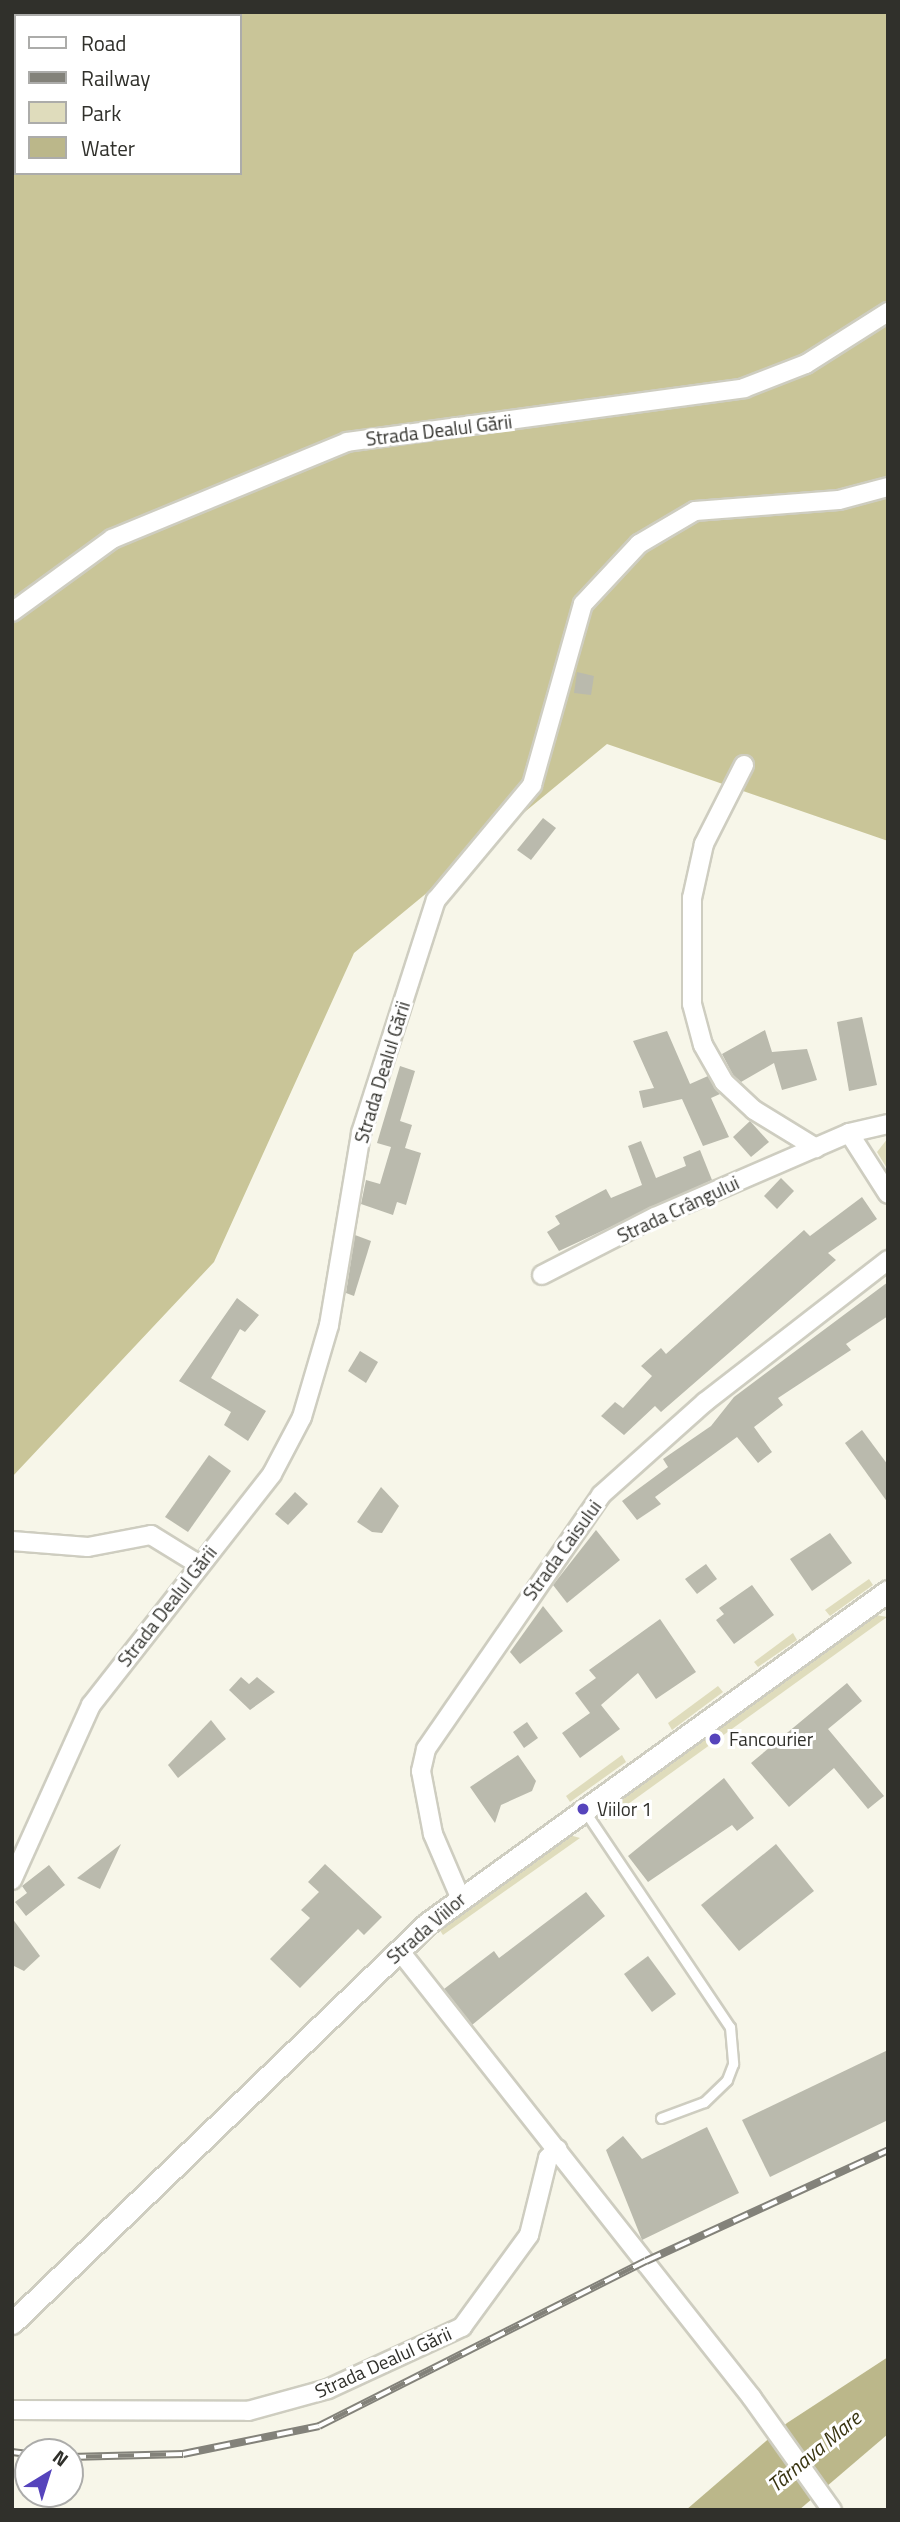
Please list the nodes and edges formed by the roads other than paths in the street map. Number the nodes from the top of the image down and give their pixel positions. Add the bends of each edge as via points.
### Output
1 (888, 312) edge
2 (888, 488) edge
3 (12, 612) edge
4 (744, 765) dead end
5 (888, 1124) edge
6 (849, 1133) junction
7 (816, 1148) junction
8 (888, 1194) edge
9 (888, 1260) edge
10 (542, 1275) dead end
11 (12, 1542) edge
12 (198, 1564) junction
13 (888, 1591) edge
14 (583, 1809) junction
15 (12, 1880) edge
16 (460, 1897) junction
17 (399, 1950) junction
18 (662, 2118) dead end
19 (558, 2149) junction
20 (12, 2323) edge
21 (12, 2410) edge
22 (832, 2510) edge

1 - 3 street, Strada Dealul Gării via 806,364 744,388 347,442 112,539
2 - 12 street, Strada Dealul Gării via 839,500 695,511 639,544 583,604 532,785 436,900 362,1133 329,1325 302,1416 272,1475
4 - 7 street via 704,844 692,898 692,1004 703,1045 724,1082 754,1110
5 - 6 street, Strada Crângului
6 - 7 street, Strada Crângului
6 - 8 street
7 - 10 street, Strada Crângului via 655,1217
9 - 16 street, Strada Caisului via 705,1402 601,1495 440,1727 421,1771 433,1834
11 - 12 street via 88,1547 151,1535
12 - 15 street, Strada Dealul Gării via 92,1705
13 - 14 street, Strada Viilor
14 - 16 street, Strada Viilor
14 - 18 lane via 730,2027 733,2064 727,2080 704,2102
16 - 17 street, Strada Viilor
17 - 19 street
17 - 20 street, Strada Viilor
19 - 21 street, Strada Dealul Gării via 548,2158 529,2235 462,2328 328,2389 248,2412
19 - 22 street via 752,2398

